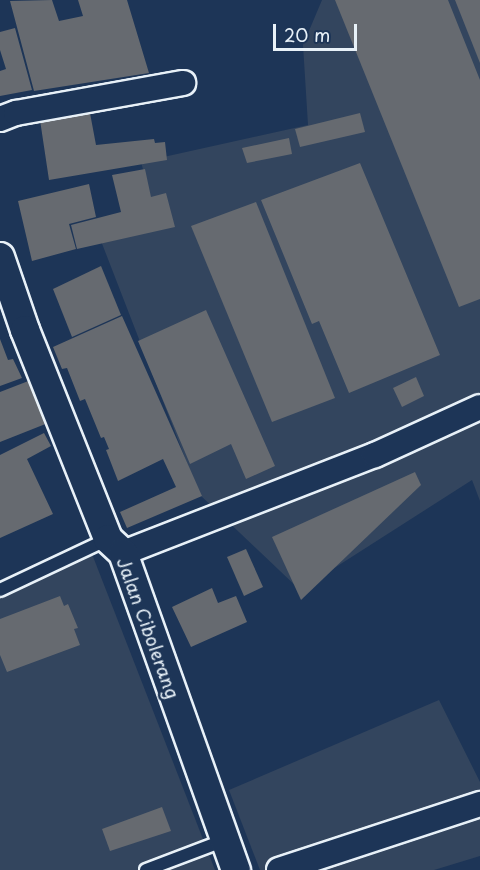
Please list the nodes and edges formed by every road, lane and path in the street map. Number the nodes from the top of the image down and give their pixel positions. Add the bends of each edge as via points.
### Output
1 (183, 83) dead end
2 (0, 119) edge
3 (0, 257) edge
4 (480, 407) edge
5 (115, 546) junction
6 (0, 590) edge
7 (480, 804) edge
8 (225, 840) junction
9 (146, 870) edge
10 (237, 870) edge
11 (279, 870) edge

1 - 2 street via 16,112
3 - 5 street, Jalan Cibolerang
4 - 5 street via 375,455
5 - 6 lane
5 - 8 street, Jalan Cibolerang
7 - 11 street
8 - 9 lane
8 - 10 street, Jalan Cibolerang

